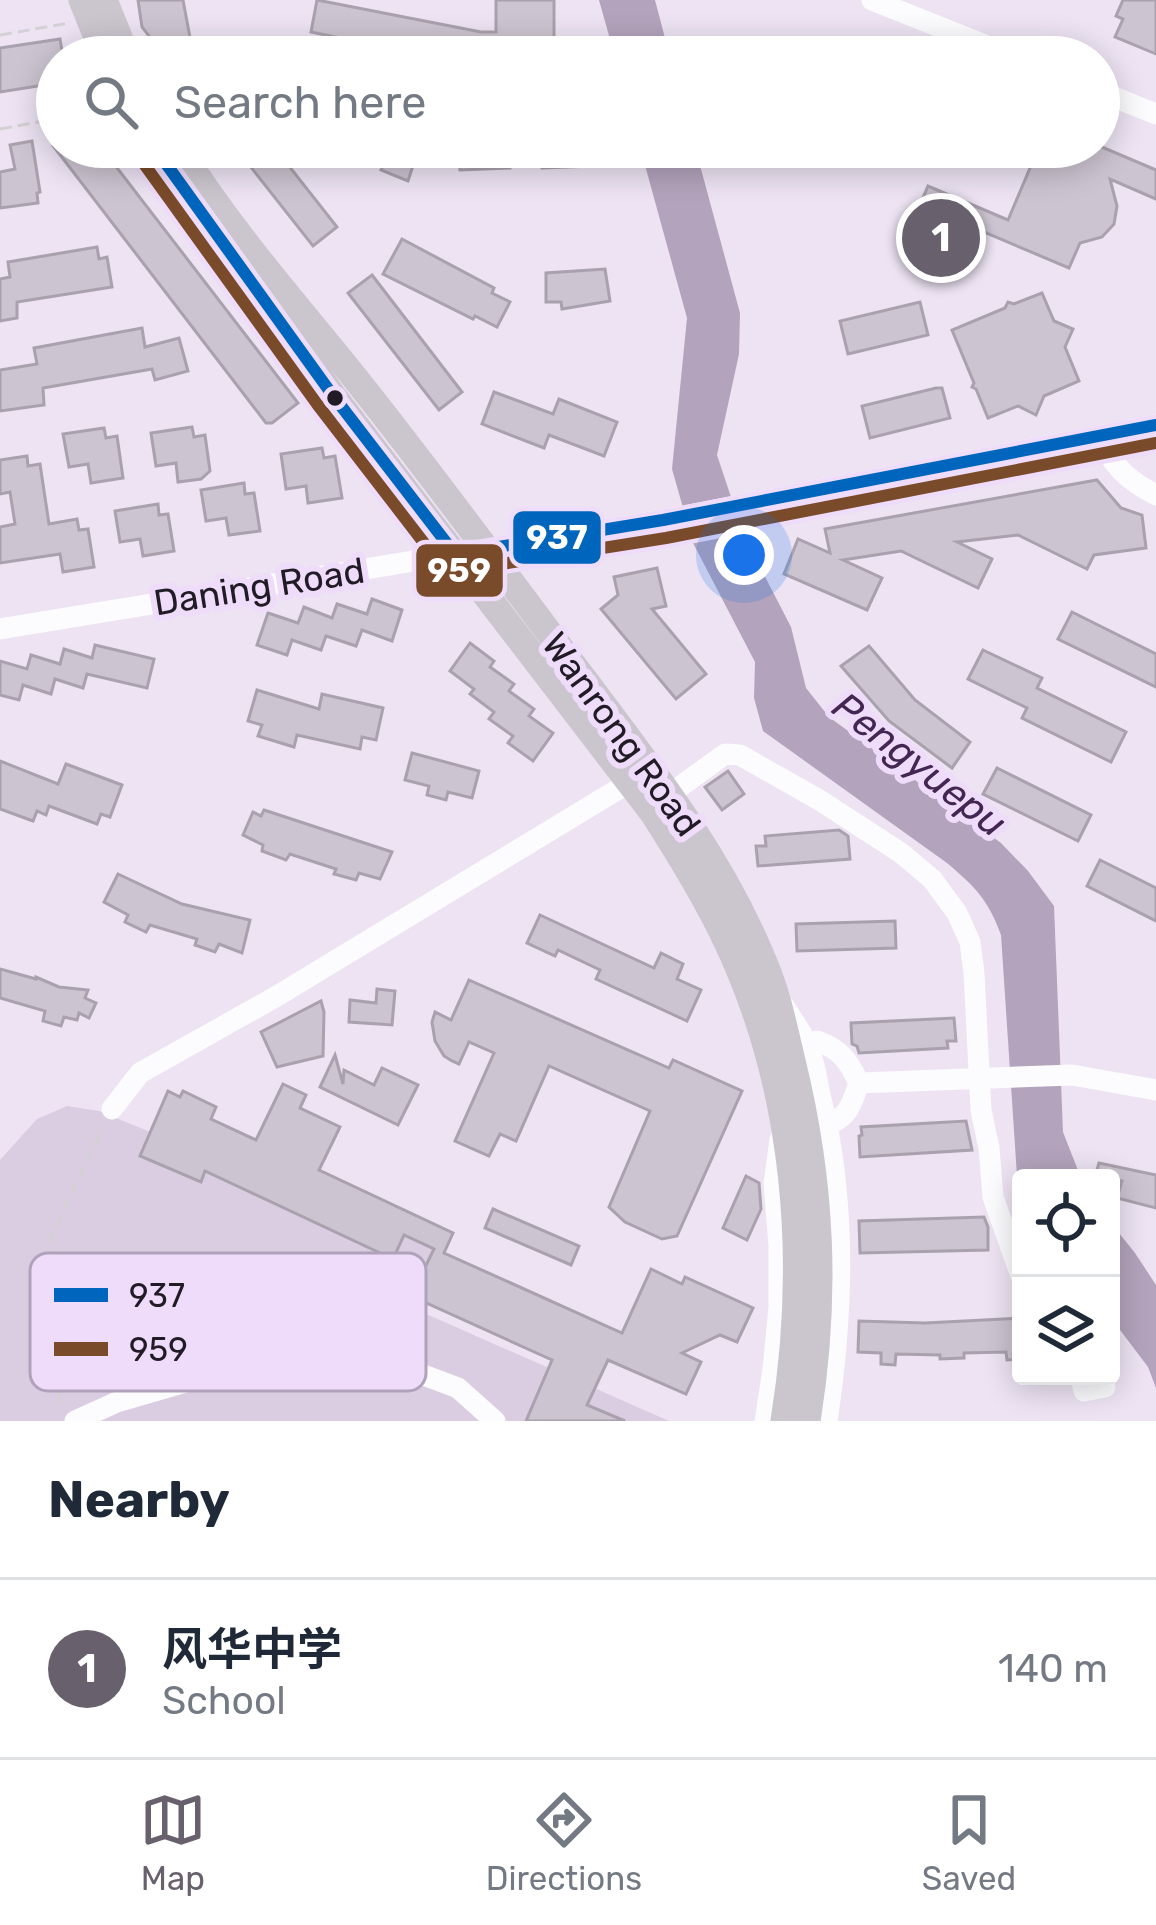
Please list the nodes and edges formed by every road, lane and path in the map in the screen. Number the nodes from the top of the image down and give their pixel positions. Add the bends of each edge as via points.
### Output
1 (872, 0) edge
2 (92, 7) edge
3 (0, 35) edge
4 (112, 36) edge
5 (962, 36) edge
6 (1120, 99) edge
7 (1156, 114) edge
8 (36, 122) edge
9 (0, 129) edge
10 (167, 168) edge
11 (193, 168) edge
12 (1156, 425) edge
13 (1101, 436) junction
14 (1156, 495) edge
15 (485, 549) junction
16 (455, 554) junction
17 (0, 629) edge
18 (630, 782) junction
19 (670, 794) junction
20 (776, 992) junction
21 (809, 1047) junction
22 (989, 1078) junction
23 (860, 1084) junction
24 (1156, 1090) edge
25 (112, 1109) joint
26 (783, 1120) junction
27 (826, 1125) junction
28 (1012, 1251) edge
29 (50, 1253) edge
30 (426, 1376) edge
31 (1083, 1385) edge
32 (1105, 1387) dead end
33 (57, 1391) edge
34 (155, 1391) edge
35 (61, 1402) dead end
36 (75, 1421) edge
37 (495, 1421) edge
38 (765, 1421) edge
39 (784, 1421) edge
40 (807, 1421) edge
41 (826, 1421) edge

1 - 5 street
2 - 3 path
2 - 4 main road
6 - 7 street
8 - 9 path
10 - 16 main road, Wanrong Road
11 - 15 main road, Wanrong Road
12 - 13 street, Daning Road
13 - 14 street via 1118,470
13 - 15 street, Daning Road
15 - 16 street, Daning Road
15 - 19 main road, Wanrong Road
16 - 17 street, Daning Road
16 - 18 main road, Wanrong Road
18 - 25 street via 140,1073
18 - 26 main road, Wanrong Road via 696,880 728,945
19 - 20 main road, Wanrong Road via 716,866
19 - 22 street via 725,754 740,755 932,879 970,942
20 - 21 street
20 - 40 main road, Wanrong Road via 816,1182 820,1310
21 - 23 street via 833,1046
21 - 27 street
22 - 23 street
22 - 24 street via 1072,1075
22 - 28 street via 981,1110 993,1197
23 - 27 street via 848,1112
25 - 29 path
26 - 38 street via 774,1184 779,1307
26 - 39 main road, Wanrong Road via 798,1247
27 - 41 street via 839,1312
30 - 37 street via 458,1388
31 - 32 street
33 - 35 path
34 - 36 street

